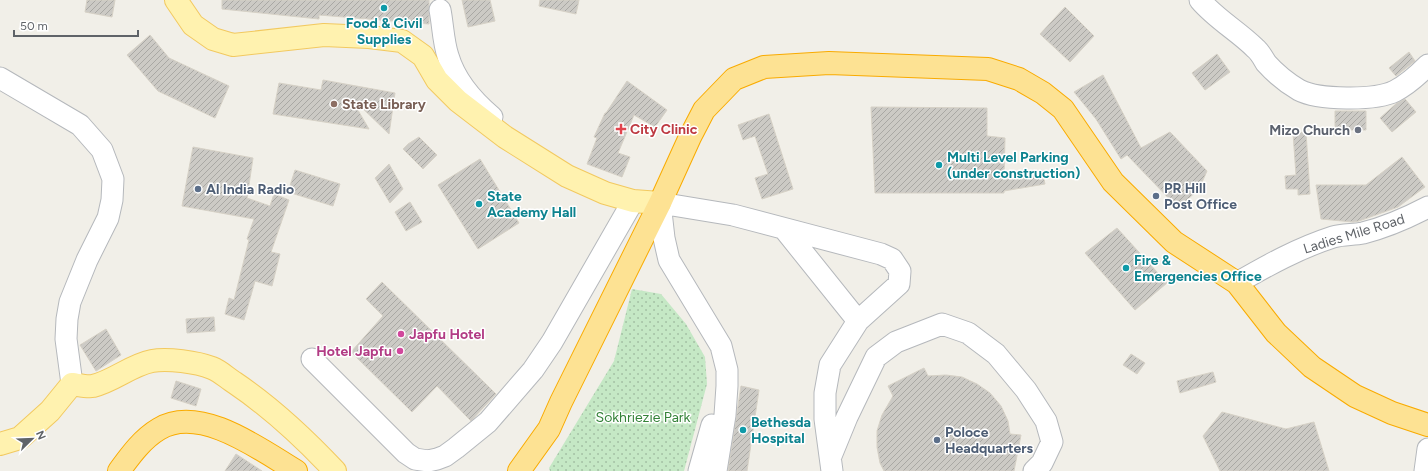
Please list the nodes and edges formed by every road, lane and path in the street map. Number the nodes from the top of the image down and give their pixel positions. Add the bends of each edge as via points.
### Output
1 (176, 0) edge
2 (1200, 0) edge
3 (440, 10) dead end
4 (1428, 65) edge
5 (0, 78) edge
6 (520, 146) junction
7 (633, 200) junction
8 (660, 203) junction
9 (1428, 207) edge
10 (785, 230) junction
11 (1237, 283) junction
12 (858, 321) junction
13 (312, 359) dead end
14 (72, 384) junction
15 (727, 386) junction
16 (1428, 425) edge
17 (0, 444) edge
18 (1428, 449) edge
19 (832, 464) edge
20 (119, 471) edge
21 (296, 471) edge
22 (334, 471) edge
23 (519, 471) edge
24 (699, 471) edge
25 (716, 471) edge
26 (1034, 471) edge
27 (1425, 471) edge

1 - 6 main road via 193,25 213,39 233,45 324,36 402,41 423,56 437,80 458,101
2 - 4 street via 1256,49 1280,77 1311,95 1343,99 1382,96 1400,88
3 - 6 street via 447,55 454,71 475,102
5 - 14 street via 80,124 102,150 113,179 108,218 86,260 70,302 66,340
6 - 7 main road via 567,176 605,193
7 - 8 main road
7 - 13 street via 552,342 533,370 488,422 445,456 428,461 416,459 406,453
8 - 10 street via 732,215
8 - 11 highway via 704,110 734,79 764,67 829,63 988,69 1019,79 1063,109 1113,182 1174,242
8 - 15 street via 669,260 721,346 727,370
8 - 23 highway via 549,429
9 - 11 street, Ladies Mile Road via 1401,221 1363,233 1335,237 1301,249
10 - 12 street
10 - 12 street via 892,259 900,271 899,284
11 - 16 highway via 1276,333 1312,367 1355,396 1392,413
12 - 19 street via 830,365 824,419
14 - 17 main road via 50,411 20,438
14 - 22 main road via 92,386 153,361 170,360 213,368 269,407
15 - 24 street via 716,410
15 - 25 street via 726,415
18 - 27 street
19 - 26 street via 847,417 876,358 896,342 942,324 968,333 996,354 1026,390 1046,421 1052,442 1042,463
20 - 21 highway via 137,448 159,429 183,421 211,425 236,435

